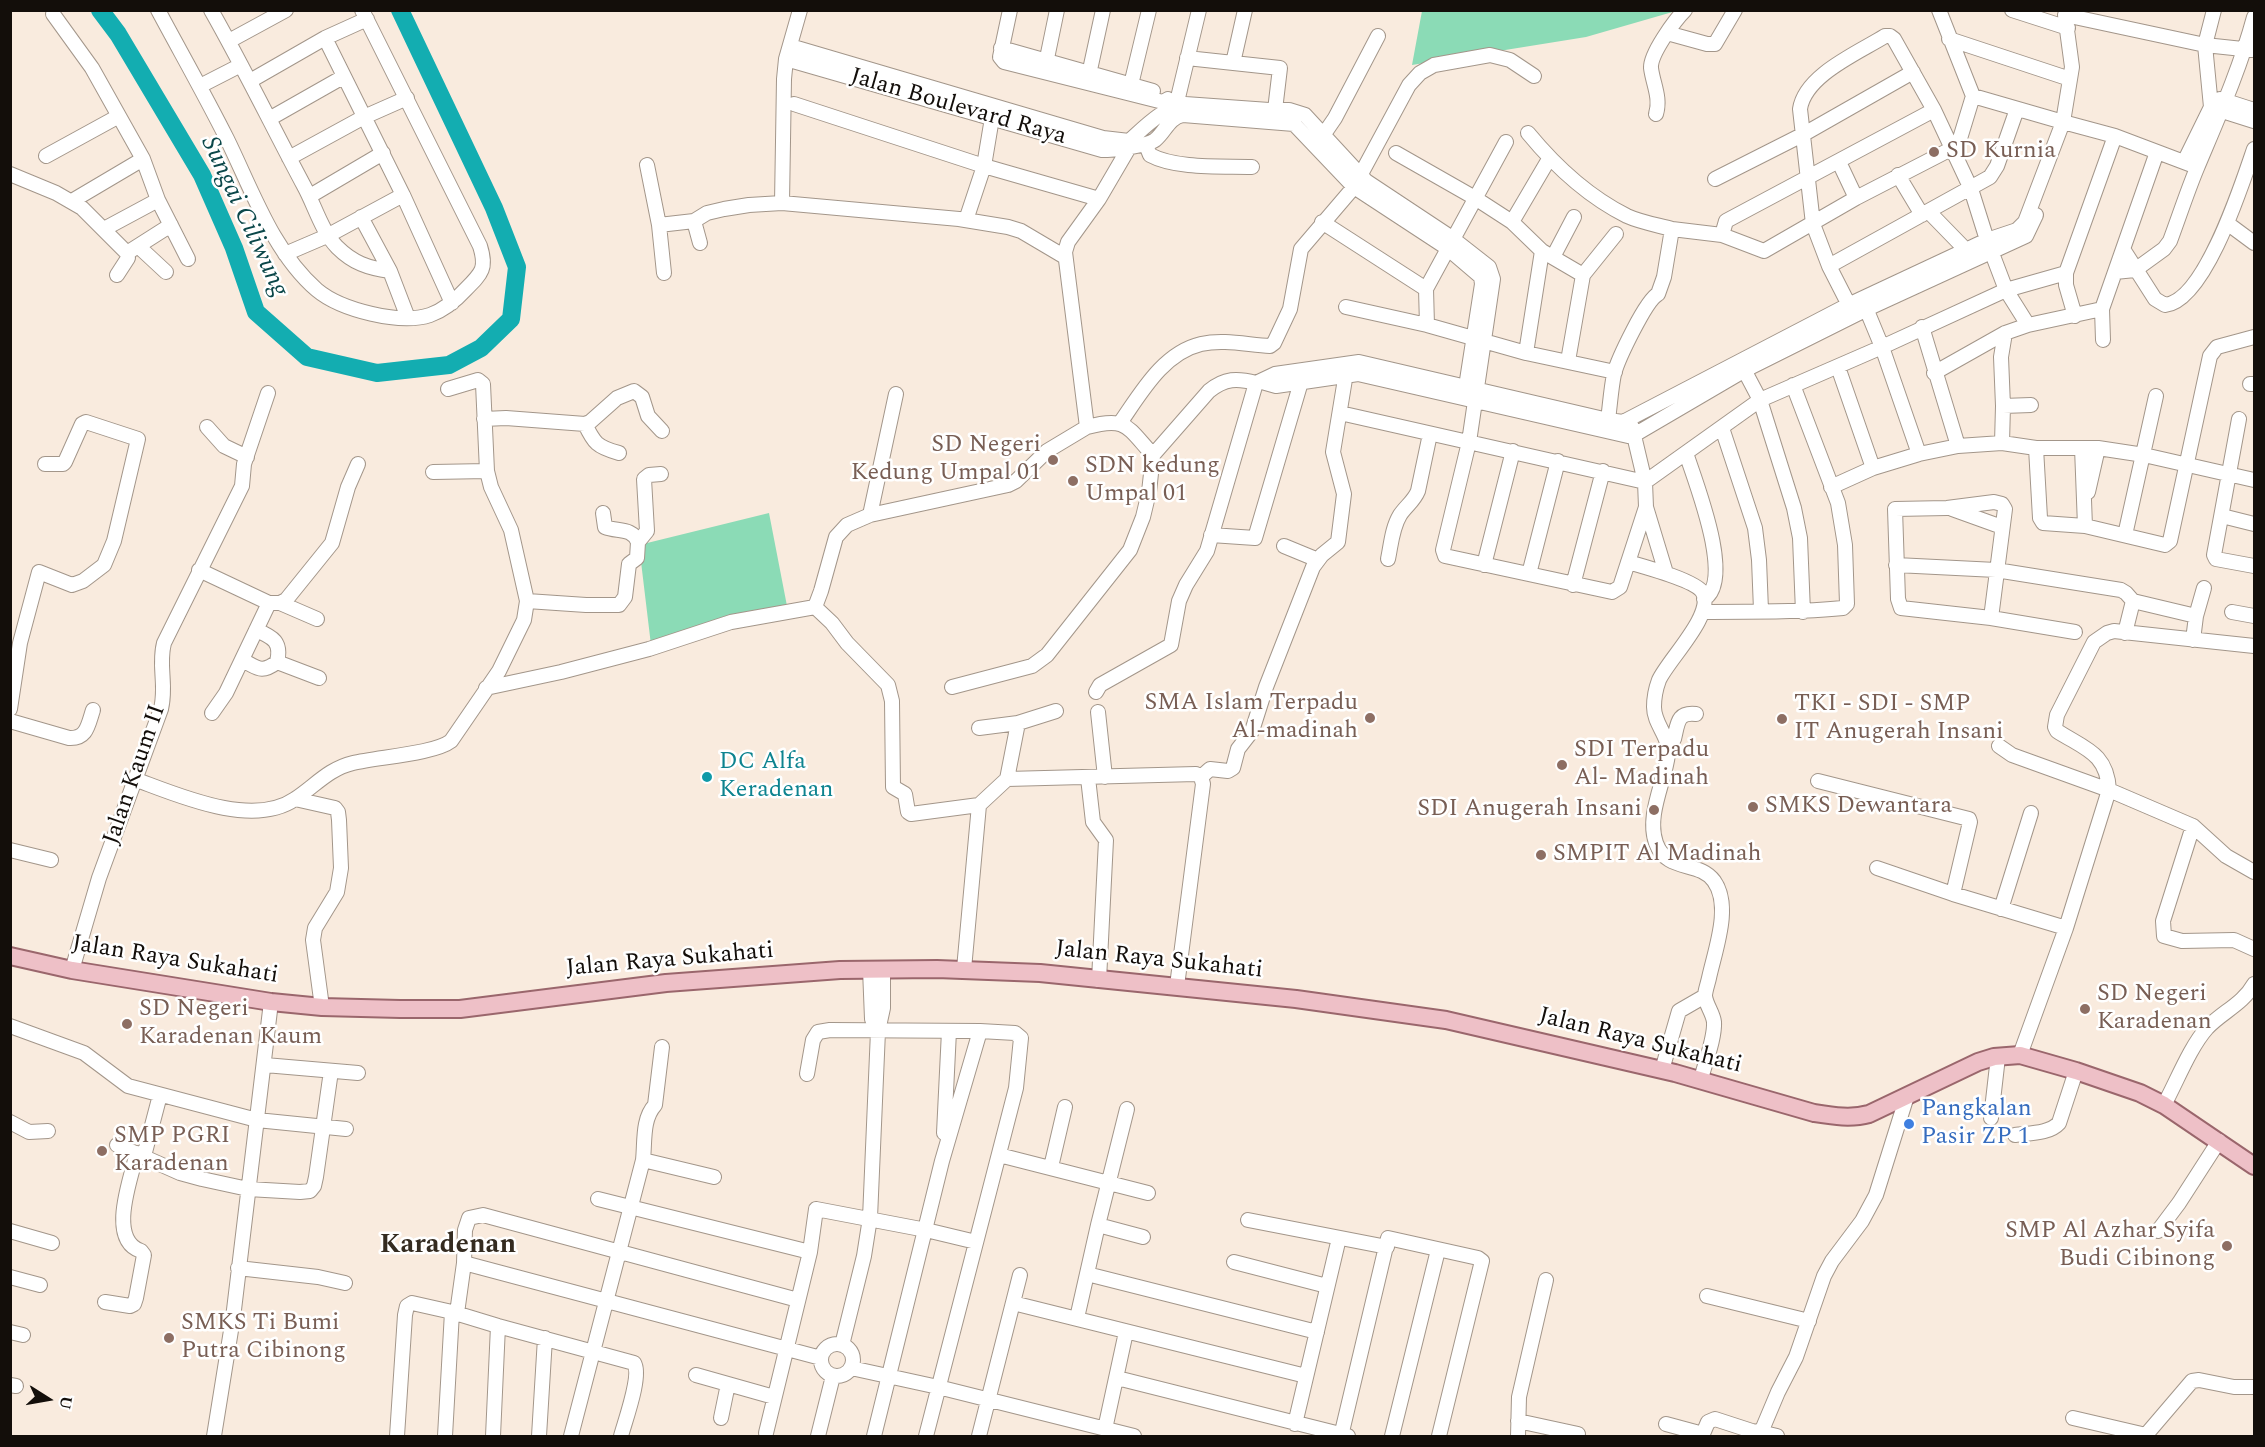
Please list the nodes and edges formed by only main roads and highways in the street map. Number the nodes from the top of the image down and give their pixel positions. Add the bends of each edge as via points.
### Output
1 (10, 956) edge
2 (2254, 1166) edge

1 - 2 main road, Jalan Raya Sukahati via 72,970 322,1007 460,1009 666,983 876,969 1040,973 1296,999 1433,1018 1701,1079 1814,1113 1856,1118 1957,1071 2020,1054 2140,1093

